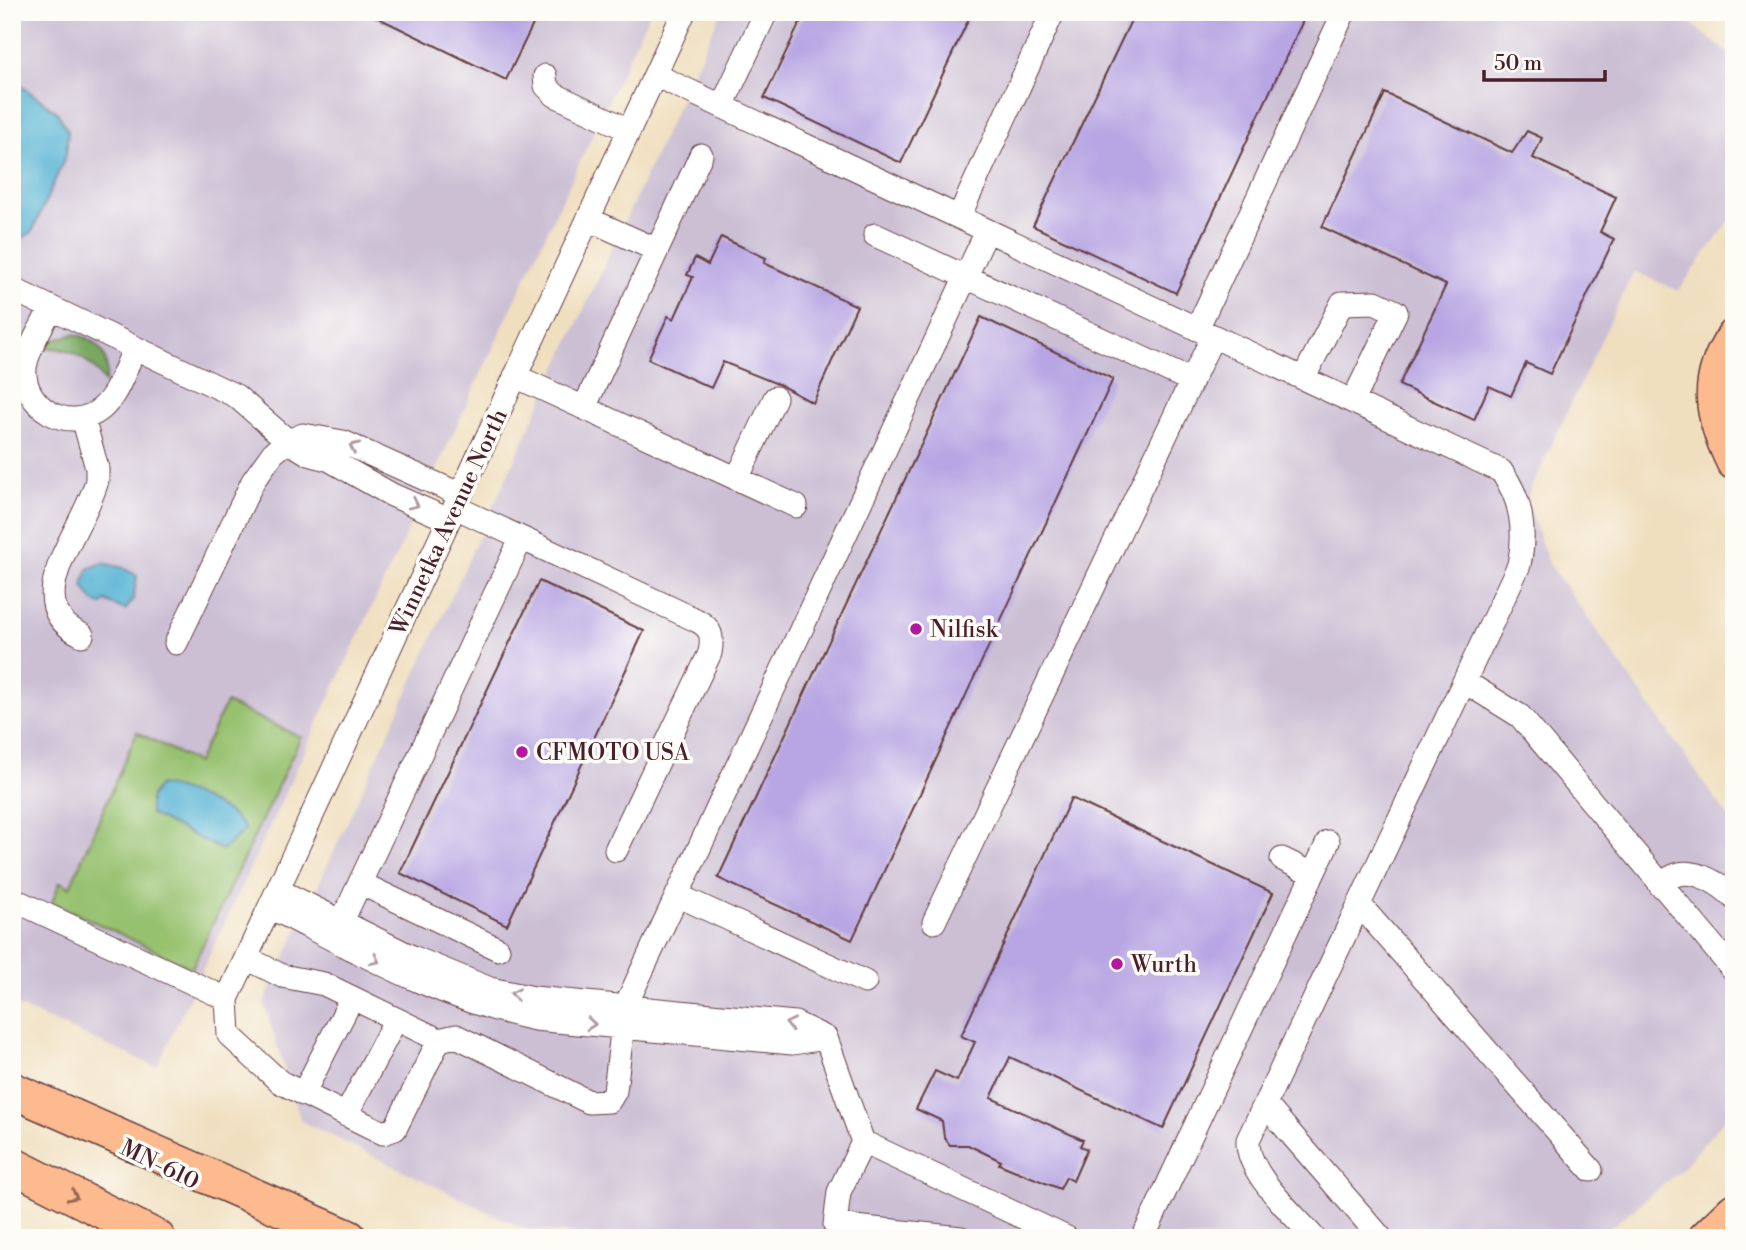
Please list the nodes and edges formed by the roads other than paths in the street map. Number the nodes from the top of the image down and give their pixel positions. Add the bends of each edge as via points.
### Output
1 (684, 12) edge
2 (766, 12) edge
3 (1053, 12) edge
4 (1344, 12) edge
5 (655, 75) junction
6 (545, 76) dead end
7 (722, 106) junction
8 (629, 131) junction
9 (701, 155) dead end
10 (959, 217) junction
11 (588, 219) junction
12 (987, 230) junction
13 (875, 234) dead end
14 (657, 250) junction
15 (966, 276) junction
16 (12, 289) edge
17 (51, 308) junction
18 (1205, 332) junction
19 (1734, 337) edge
20 (135, 348) junction
21 (515, 376) junction
22 (1304, 377) junction
23 (1192, 381) junction
24 (775, 398) dead end
25 (1353, 401) junction
26 (584, 408) junction
27 (83, 418) junction
28 (288, 441) junction
29 (1734, 462) edge
30 (391, 464) junction
31 (737, 479) junction
32 (380, 487) junction
33 (796, 506) dead end
34 (455, 507) junction
35 (521, 539) junction
36 (82, 635) dead end
37 (176, 643) dead end
38 (1465, 682) junction
39 (1328, 842) dead end
40 (616, 850) dead end
41 (1282, 859) dead end
42 (1313, 874) junction
43 (360, 883) junction
44 (1660, 885) junction
45 (677, 895) junction
46 (1734, 898) edge
47 (12, 899) edge
48 (274, 899) junction
49 (1359, 904) junction
50 (934, 922) dead end
51 (338, 931) junction
52 (498, 949) dead end
53 (247, 958) junction
54 (1734, 971) edge
55 (865, 982) dead end
56 (352, 998) junction
57 (228, 999) junction
58 (624, 1017) junction
59 (396, 1019) junction
60 (439, 1040) junction
61 (12, 1090) edge
62 (303, 1094) junction
63 (1265, 1104) junction
64 (346, 1115) junction
65 (863, 1142) junction
66 (12, 1165) edge
67 (1591, 1170) dead end
68 (1734, 1211) edge
69 (157, 1238) edge
70 (307, 1238) edge
71 (349, 1238) edge
72 (961, 1238) edge
73 (1067, 1238) edge
74 (1143, 1238) edge
75 (1314, 1238) edge
76 (1381, 1238) edge
77 (1706, 1238) edge

1 - 5 street, Winnetka Avenue North
2 - 7 street
3 - 10 street
4 - 18 street
5 - 7 street
5 - 8 street, Winnetka Avenue North
6 - 8 street via 546,86 555,95
7 - 10 street
8 - 11 street, Winnetka Avenue North
9 - 14 street
10 - 12 street
11 - 14 street
11 - 21 street, Winnetka Avenue North
12 - 15 street
12 - 18 street
13 - 15 street
14 - 26 street
15 - 23 street
15 - 45 street
16 - 17 street
17 - 20 street
17 - 27 street via 25,365 25,380 30,394 51,414
18 - 22 street
18 - 23 street
19 - 29 highway via 1716,381 1713,410
20 - 27 street via 110,401
20 - 28 street via 236,396
21 - 26 street
21 - 34 street, Winnetka Avenue North
22 - 25 street
22 - 25 street via 1342,303 1375,302 1396,312
23 - 50 street
24 - 31 street
25 - 38 street via 1501,471 1510,483 1524,541 1519,565
26 - 31 street
27 - 36 street via 97,480 51,597 56,616
30 -> 28 street via 322,436 303,435
28 - 32 street
28 - 37 street via 253,481
30 - 32 street
30 - 34 street
31 - 33 street
32 -> 34 street
34 - 35 street
34 - 48 street, Winnetka Avenue North
35 - 40 street via 706,625 713,638 710,653
35 - 43 street
38 - 44 street via 1520,716
38 - 49 street
39 - 42 street
41 - 42 street
42 - 74 street
43 - 51 street
43 - 52 street
44 - 46 street via 1678,874 1691,874 1727,890
44 - 54 street
45 - 55 street
45 - 58 street
47 - 57 street
48 - 51 street
48 - 53 street, Winnetka Avenue North
49 - 63 street
49 - 67 street
51 - 58 street via 475,1005 535,1019
53 - 56 street via 282,976 324,984
53 - 57 street, Winnetka Avenue North
56 - 59 street
56 - 62 street
57 - 62 street, Winnetka Avenue North via 229,1035 270,1074
58 - 60 street via 615,1091 600,1103 589,1102 456,1035
58 - 65 street via 792,1043 826,1038
59 - 60 street
59 - 64 street
60 - 64 street via 390,1133
61 - 70 highway, MN-610
61 - 71 highway
62 - 64 street
63 - 75 street via 1248,1140 1247,1153 1259,1174
63 - 76 street
65 - 72 street via 839,1192 835,1225
65 - 73 street
66 -> 69 highway
68 - 77 highway

